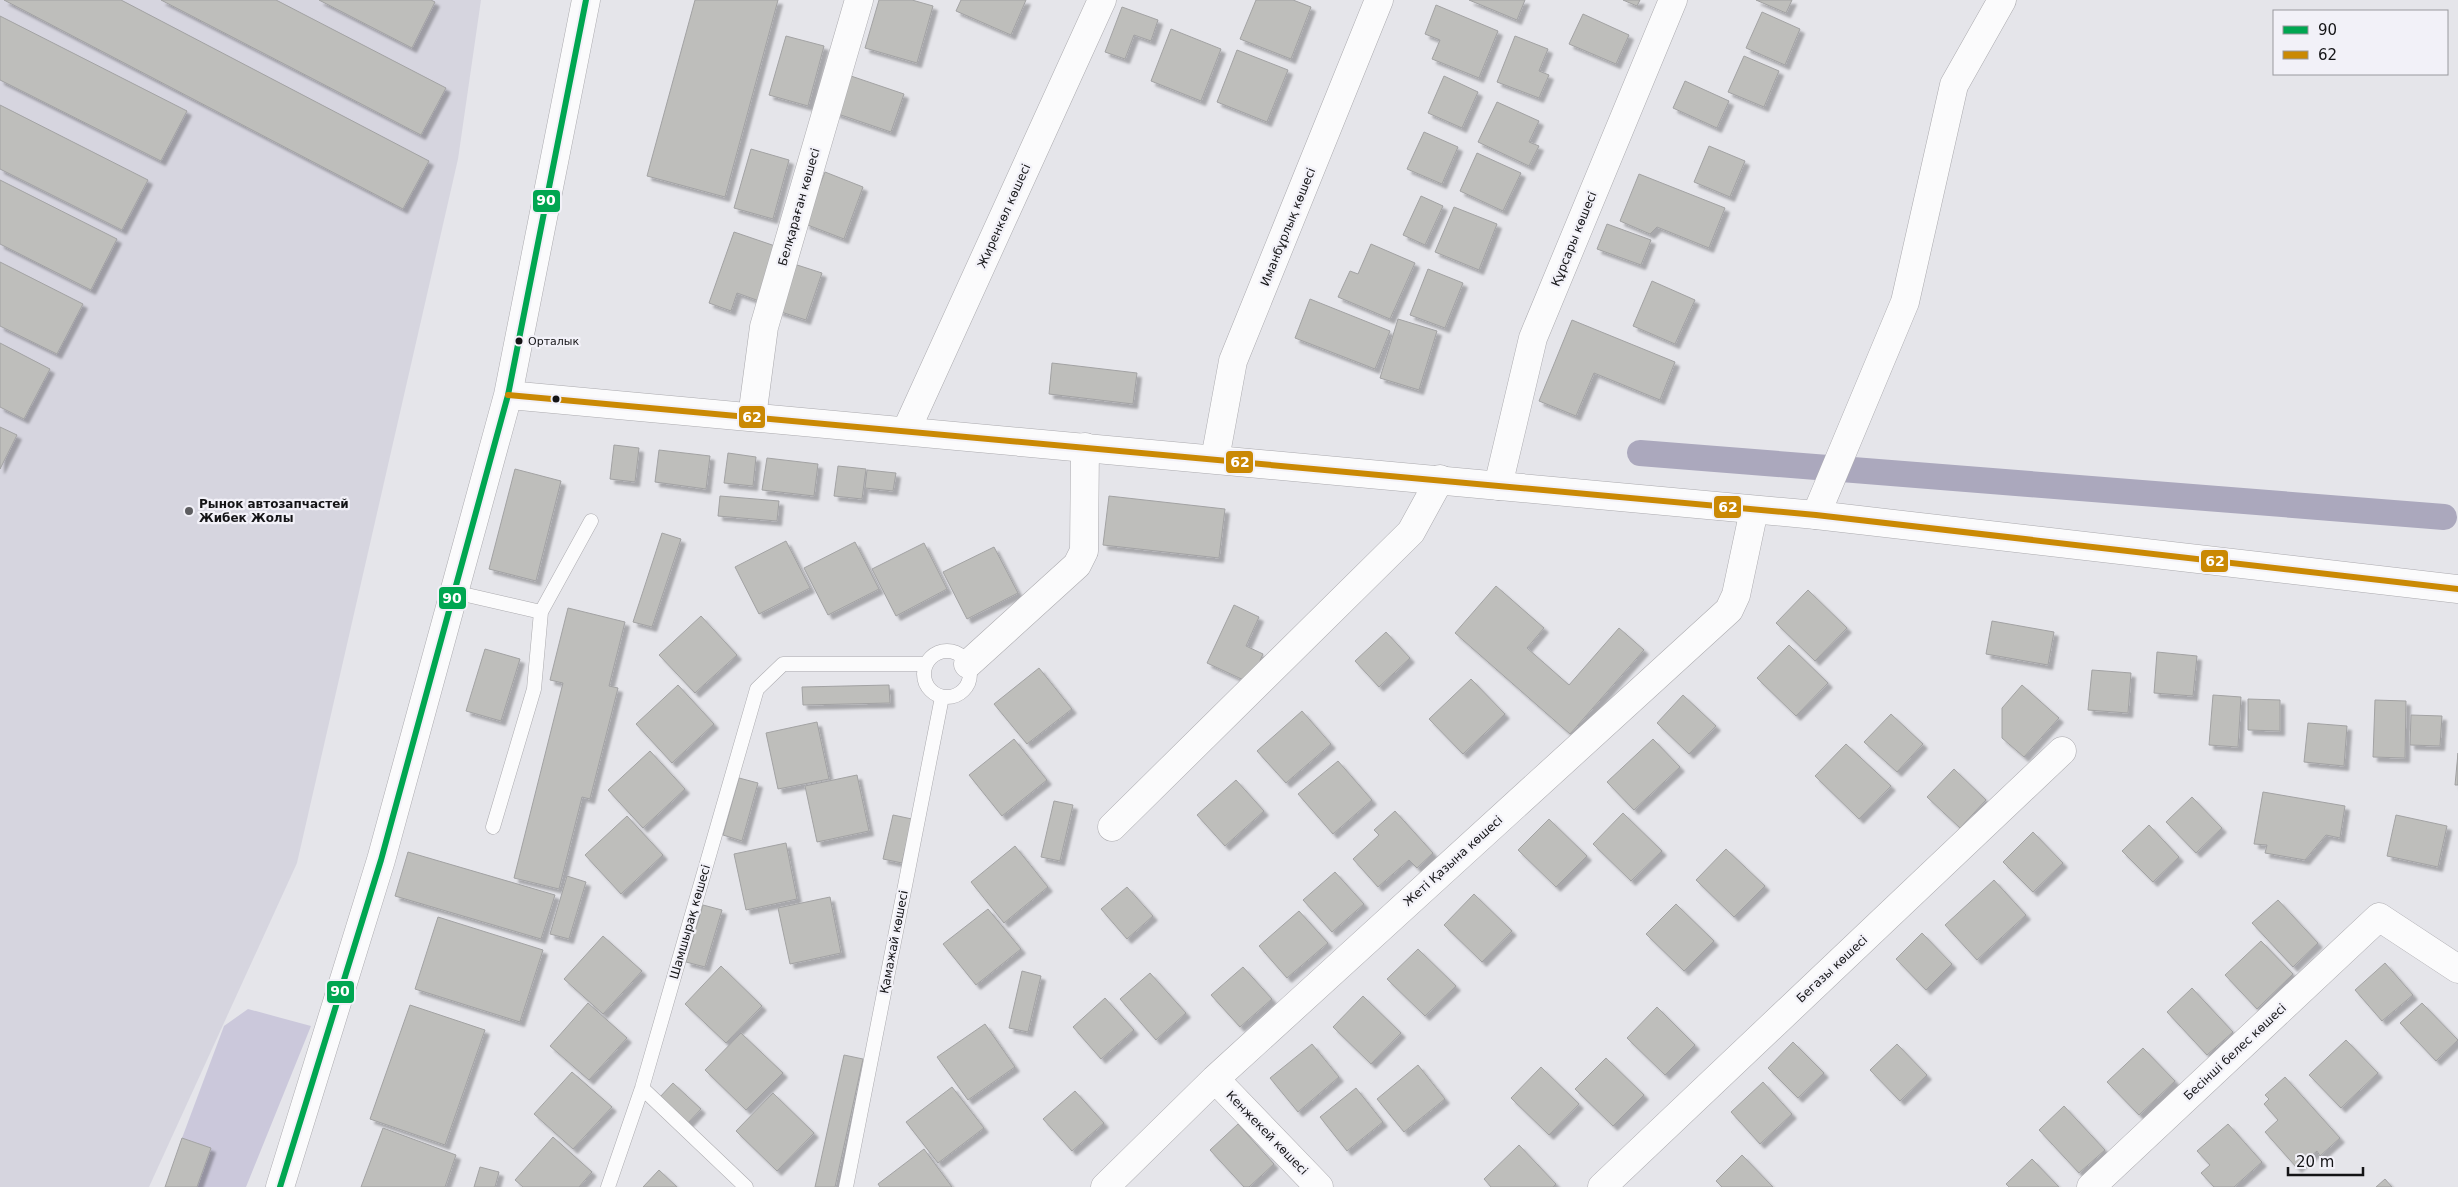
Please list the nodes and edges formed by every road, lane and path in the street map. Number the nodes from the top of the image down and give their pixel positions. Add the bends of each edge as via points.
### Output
1 (586, 0) edge
2 (859, 0) edge
3 (1102, 0) edge
4 (1379, 0) edge
5 (1673, 0) edge
6 (2002, 0) edge
7 (508, 395) junction
8 (752, 417) junction
9 (906, 431) junction
10 (1085, 447) junction
11 (1215, 459) junction
12 (1440, 479) junction
13 (1498, 486) junction
14 (1754, 510) junction
15 (1816, 515) junction
16 (591, 520) dead end
17 (2458, 590) edge
18 (454, 592) junction
19 (542, 612) junction
20 (926, 664) junction
21 (968, 664) junction
22 (942, 697) junction
23 (2062, 751) dead end
24 (493, 827) dead end
25 (1112, 827) dead end
26 (2458, 969) edge
27 (1215, 1078) junction
28 (642, 1088) junction
29 (280, 1187) edge
30 (608, 1187) edge
31 (746, 1187) edge
32 (846, 1187) edge
33 (1105, 1187) edge
34 (1318, 1187) edge
35 (1602, 1187) edge
36 (2091, 1187) edge

1 - 7 street
2 - 8 street, Белқараған көшесі via 764,327
3 - 9 street, Жиренкөл көшесі
4 - 11 street, Иманбұрлық көшесі via 1233,361
5 - 13 street, Құрсары көшесі via 1534,338
6 - 15 street via 1954,85 1905,302
7 - 8 street
7 - 18 street
8 - 9 street
9 - 10 street
10 - 11 street
10 - 21 street via 1084,552 1077,564
11 - 12 street
12 - 13 street
12 - 25 street via 1411,532
13 - 14 street
14 - 15 street
14 - 27 street, Жеті Қазына көшесі via 1736,595 1729,610
15 - 17 street
16 - 19 lane
18 - 19 lane
18 - 29 street via 382,860
19 - 24 lane via 534,690
20 - 21 lane via 932,656 947,650 962,655
20 - 22 lane via 925,682
20 - 28 lane, Шамшырақ көшесі via 783,664 757,690
21 - 22 lane via 971,677 966,689 955,696
22 - 32 lane, Қамажай көшесі
23 - 35 street, Бегазы көшесі
26 - 36 street, Бесінші белес көшесі via 2379,917
27 - 33 street, Жеті Қазына көшесі
27 - 34 street, Кенжекей көшесі
28 - 30 lane, Шамшырақ көшесі
28 - 31 lane

